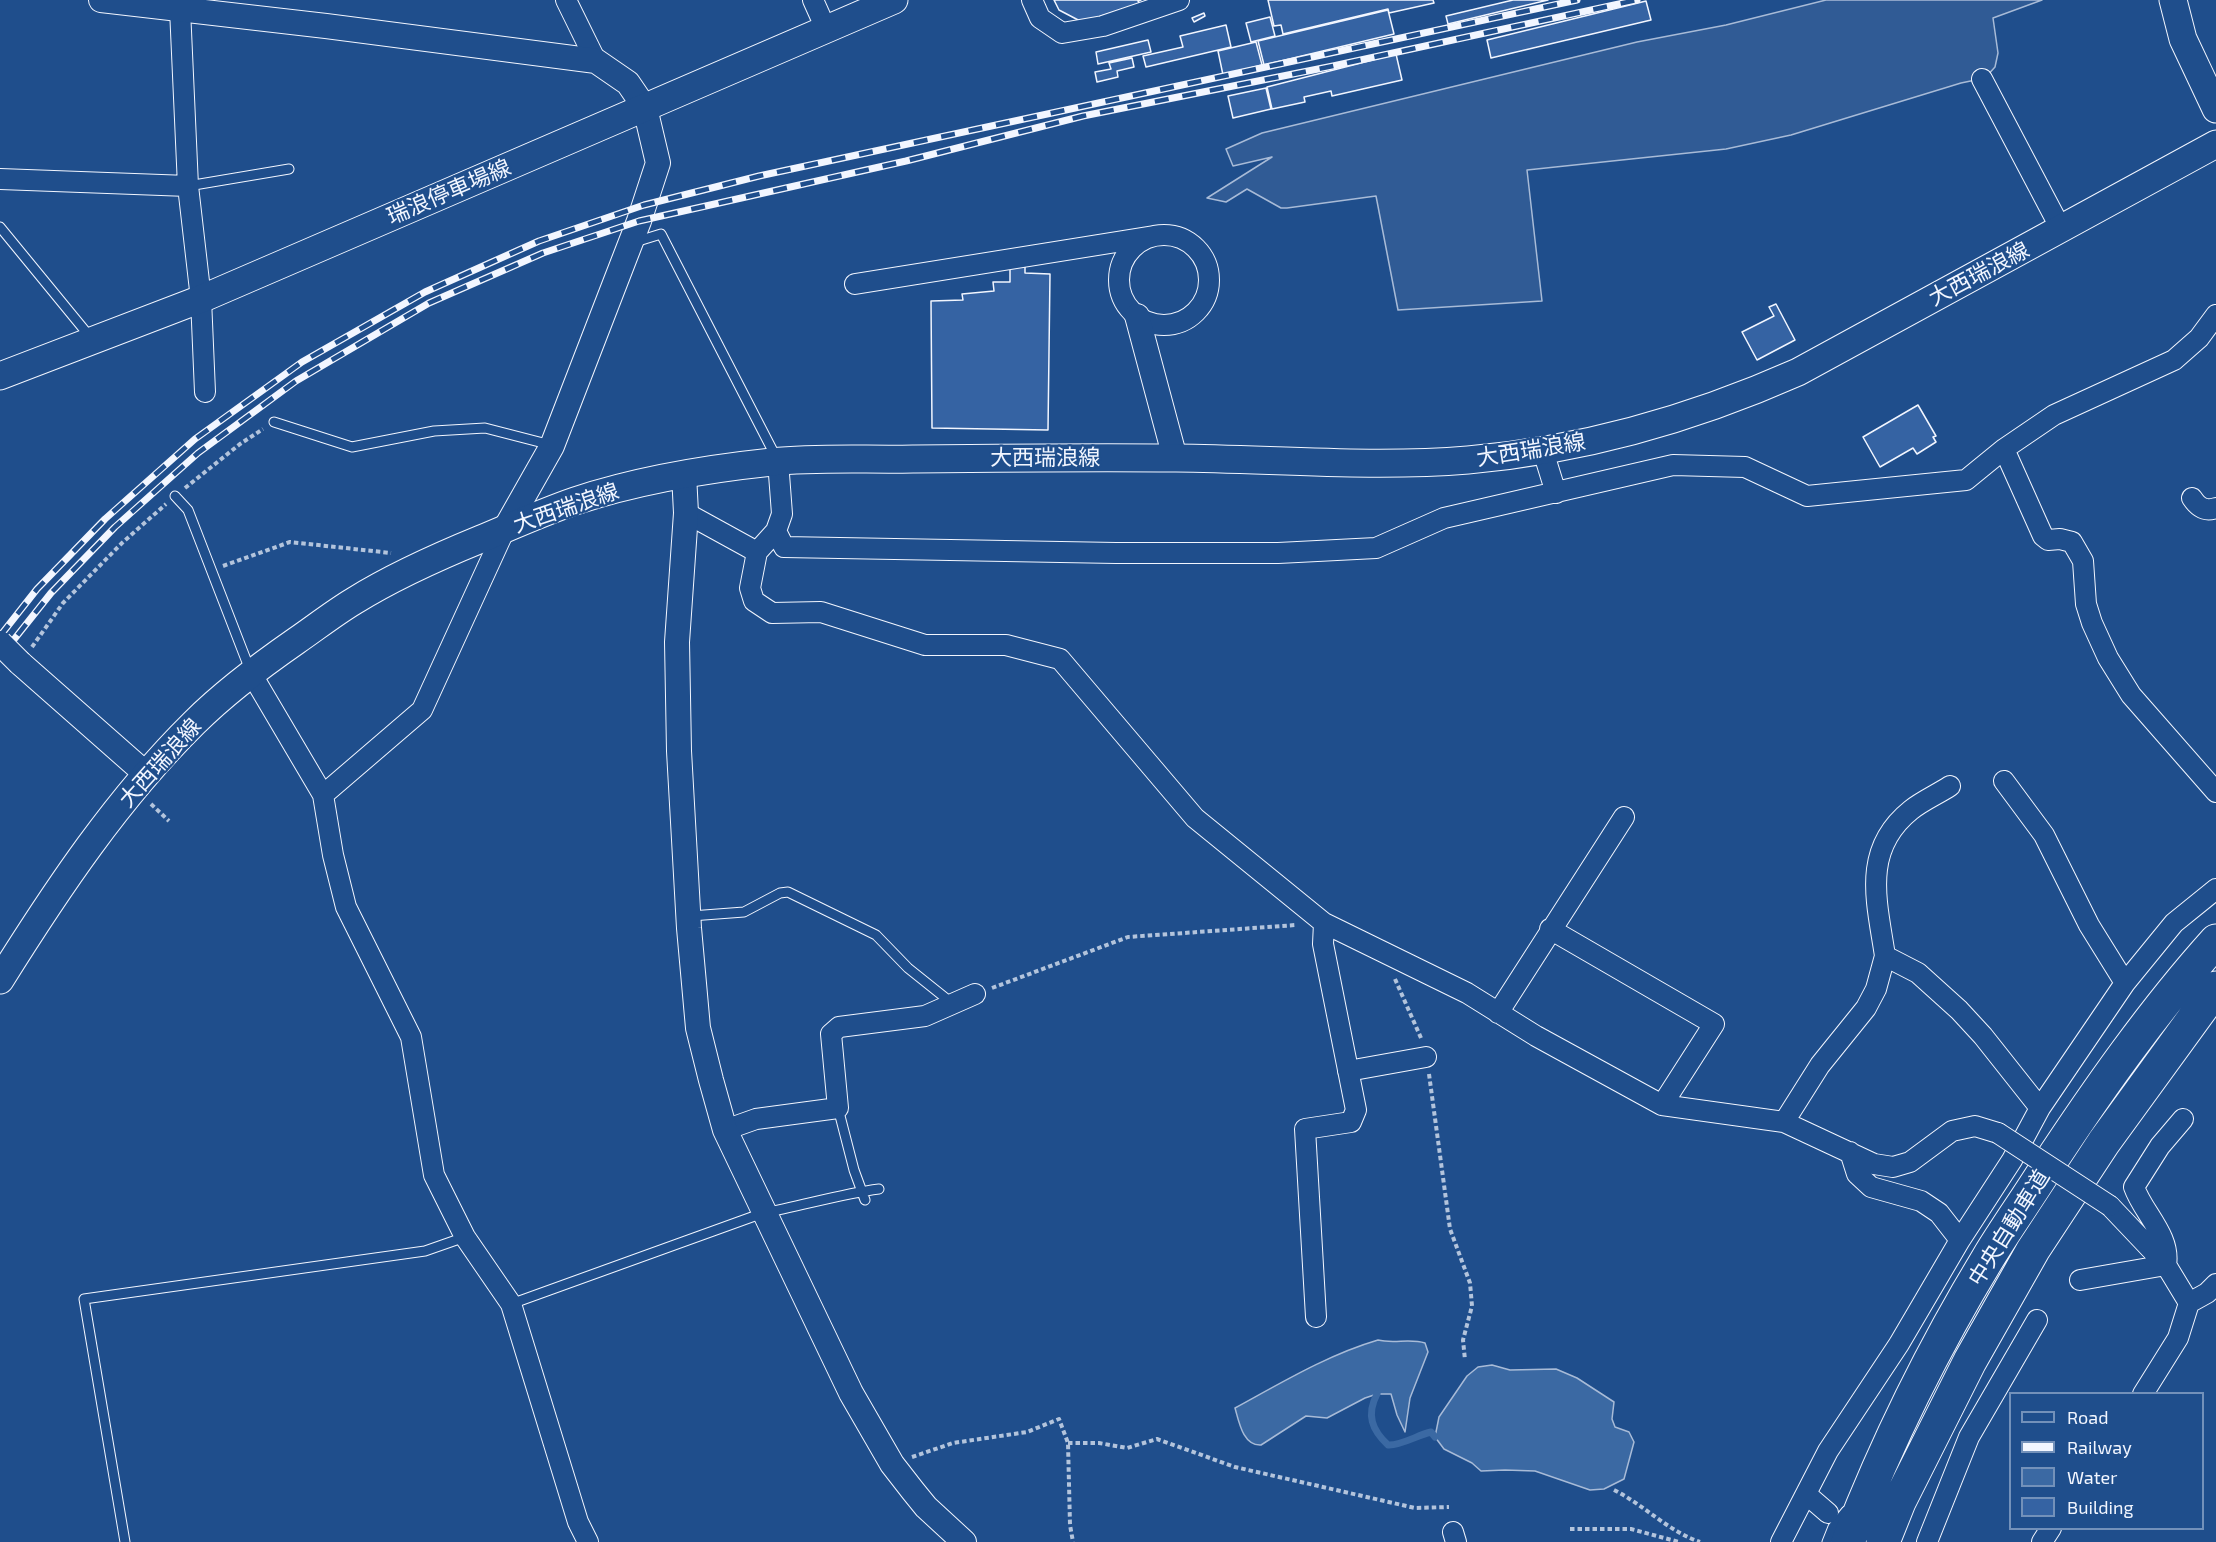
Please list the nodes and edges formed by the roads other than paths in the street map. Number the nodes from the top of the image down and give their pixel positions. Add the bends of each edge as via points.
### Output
1 (101, 0) edge
2 (566, 0) edge
3 (813, 0) edge
4 (894, 0) edge
5 (1032, 0) edge
6 (1179, 0) edge
7 (2172, 0) edge
8 (165, 5) edge
9 (826, 29) junction
10 (596, 61) junction
11 (1982, 79) dead end
12 (645, 108) junction
13 (2216, 109) edge
14 (2216, 144) edge
15 (288, 169) dead end
16 (0, 179) edge
17 (188, 186) junction
18 (0, 227) edge
19 (2061, 229) junction
20 (1154, 236) junction
21 (630, 243) junction
22 (855, 284) dead end
23 (201, 299) junction
24 (2216, 315) edge
25 (1137, 316) junction
26 (92, 340) junction
27 (0, 376) edge
28 (205, 392) dead end
29 (274, 422) road end
30 (552, 446) junction
31 (2004, 449) junction
32 (1543, 451) junction
33 (1176, 458) junction
34 (778, 461) junction
35 (684, 474) junction
36 (1556, 493) junction
37 (175, 496) road end
38 (2192, 498) dead end
39 (2216, 508) edge
40 (686, 513) junction
41 (506, 529) junction
42 (776, 531) junction
43 (757, 552) junction
44 (0, 643) edge
45 (251, 673) junction
46 (2004, 781) dead end
47 (1950, 786) dead end
48 (146, 787) junction
49 (2216, 792) edge
50 (323, 795) junction
51 (1624, 817) dead end
52 (2216, 889) edge
53 (688, 916) junction
54 (1324, 923) junction
55 (1550, 929) junction
56 (2216, 941) edge
57 (1885, 956) junction
58 (0, 980) edge
59 (2125, 983) junction
60 (2216, 988) edge
61 (975, 994) road end
62 (953, 1004) junction
63 (1498, 1013) junction
64 (1426, 1057) road end
65 (1348, 1071) junction
66 (1662, 1105) junction
67 (838, 1108) junction
68 (2040, 1108) junction
69 (2183, 1119) dead end
70 (1784, 1122) junction
71 (725, 1130) junction
72 (1850, 1152) junction
73 (879, 1189) dead end
74 (863, 1196) junction
75 (763, 1213) junction
76 (465, 1237) junction
77 (1960, 1240) junction
78 (2166, 1265) junction
79 (2079, 1280) dead end
80 (2216, 1284) edge
81 (2189, 1303) junction
82 (511, 1304) junction
83 (1316, 1317) dead end
84 (2037, 1320) dead end
85 (2144, 1392) edge
86 (1876, 1476) junction
87 (1806, 1494) junction
88 (1828, 1513) dead end
89 (1889, 1534) edge
90 (125, 1542) edge
91 (588, 1542) edge
92 (964, 1542) edge
93 (1781, 1542) edge
94 (1827, 1542) edge
95 (1848, 1542) edge
96 (1927, 1542) edge

1 - 8 street
2 - 10 street
3 - 9 street
4 - 9 main road, 瑞浪停車場線
5 - 6 street via 1040,18 1062,33 1103,26
7 - 13 main road via 2183,39
8 - 10 street
8 - 17 street
9 - 12 main road, 瑞浪停車場線
10 - 12 street via 628,83
11 - 19 street
12 - 21 street via 658,163
12 - 23 main road, 瑞浪停車場線
14 - 19 main road, 大西瑞浪線
15 - 17 lane
16 - 17 street
17 - 23 street
18 - 26 lane
19 - 32 main road, 大西瑞浪線 via 1798,372 1738,399 1612,437
20 - 22 street
20 - 25 street via 1129,251 1119,278 1120,293
20 - 25 street via 1168,235 1195,247 1209,273 1208,288 1203,303 1180,322 1150,323
21 - 30 street
21 - 34 lane via 661,234
23 - 26 main road, 瑞浪停車場線
23 - 28 street
24 - 31 street via 2199,338 2174,360 2054,415
25 - 33 street
26 - 27 main road, 瑞浪停車場線
29 - 30 lane via 352,447 434,430 485,428
30 - 41 street
31 - 36 street via 1966,480 1807,496 1745,467 1672,465
31 - 49 street via 2043,536 2072,542 2083,561 2086,604 2108,658 2131,695
32 - 33 main road, 大西瑞浪線 via 1465,460 1382,462
32 - 36 street
33 - 34 main road, 大西瑞浪線
34 - 35 main road, 大西瑞浪線
34 - 42 street via 782,514
35 - 40 street
35 - 41 main road, 大西瑞浪線 via 575,501
36 - 42 street via 1444,518 1376,548 1278,553 784,547
37 - 45 lane via 188,510
38 - 39 street via 2204,509
40 - 43 street
40 - 53 street via 677,642
41 - 45 main road, 大西瑞浪線 via 393,578 353,601
41 - 50 street via 422,710
42 - 43 street
43 - 54 street via 750,588 754,602 772,613 821,612 925,645 1006,645 1060,659 1195,818
44 - 48 street, bridge
45 - 48 main road, 大西瑞浪線 via 195,721
45 - 50 street
46 - 59 street via 2044,835 2089,925
47 - 57 street via 1912,810 1892,829 1881,850 1874,884
48 - 58 main road, 大西瑞浪線 via 89,846
50 - 76 street via 346,908 411,1037 434,1175
51 - 55 street
52 - 59 street via 2174,923
53 - 62 lane via 744,912 788,892 876,935 908,968
53 - 71 street via 698,1029
54 - 63 street via 1467,993
54 - 65 street via 1323,944
55 - 63 street
55 - 66 street via 1714,1024
56 - 86 highway, 中央自動車道 via 2092,1099 1989,1257 1912,1397
57 - 68 street via 1918,973 1959,1010
57 - 70 street via 1866,1008 1820,1065
59 - 68 street
60 - 89 highway, 中央自動車道 via 2104,1142 2033,1250 1970,1361
61 - 62 street
62 - 67 street via 925,1016 839,1027 831,1034
63 - 66 street
64 - 65 street
65 - 83 street via 1356,1110 1351,1122 1305,1129
66 - 70 street
67 - 71 street via 756,1119
67 - 74 lane
68 - 77 street via 2012,1160
69 - 78 street via 2134,1187 2158,1229 2168,1256
70 - 72 street
71 - 75 street
72 - 77 street via 1857,1174 1870,1187 1921,1201 1939,1213
72 - 78 street, bridge via 1874,1164 1893,1167 1910,1162 1952,1131 1975,1126 1998,1133 2110,1206
73 - 74 lane
74 - 75 lane
75 - 82 lane
75 - 92 street via 851,1393 892,1464 926,1507
76 - 82 street
76 - 90 lane via 425,1251 84,1299
77 - 87 street via 1899,1344 1828,1450
78 - 79 street
78 - 81 street
80 - 81 street
81 - 85 street via 2178,1338
82 - 91 street via 578,1522
84 - 96 street via 1969,1437
86 - 94 lane via 1833,1527
86 - 95 highway, 中央自動車道
87 - 88 street
87 - 93 street

